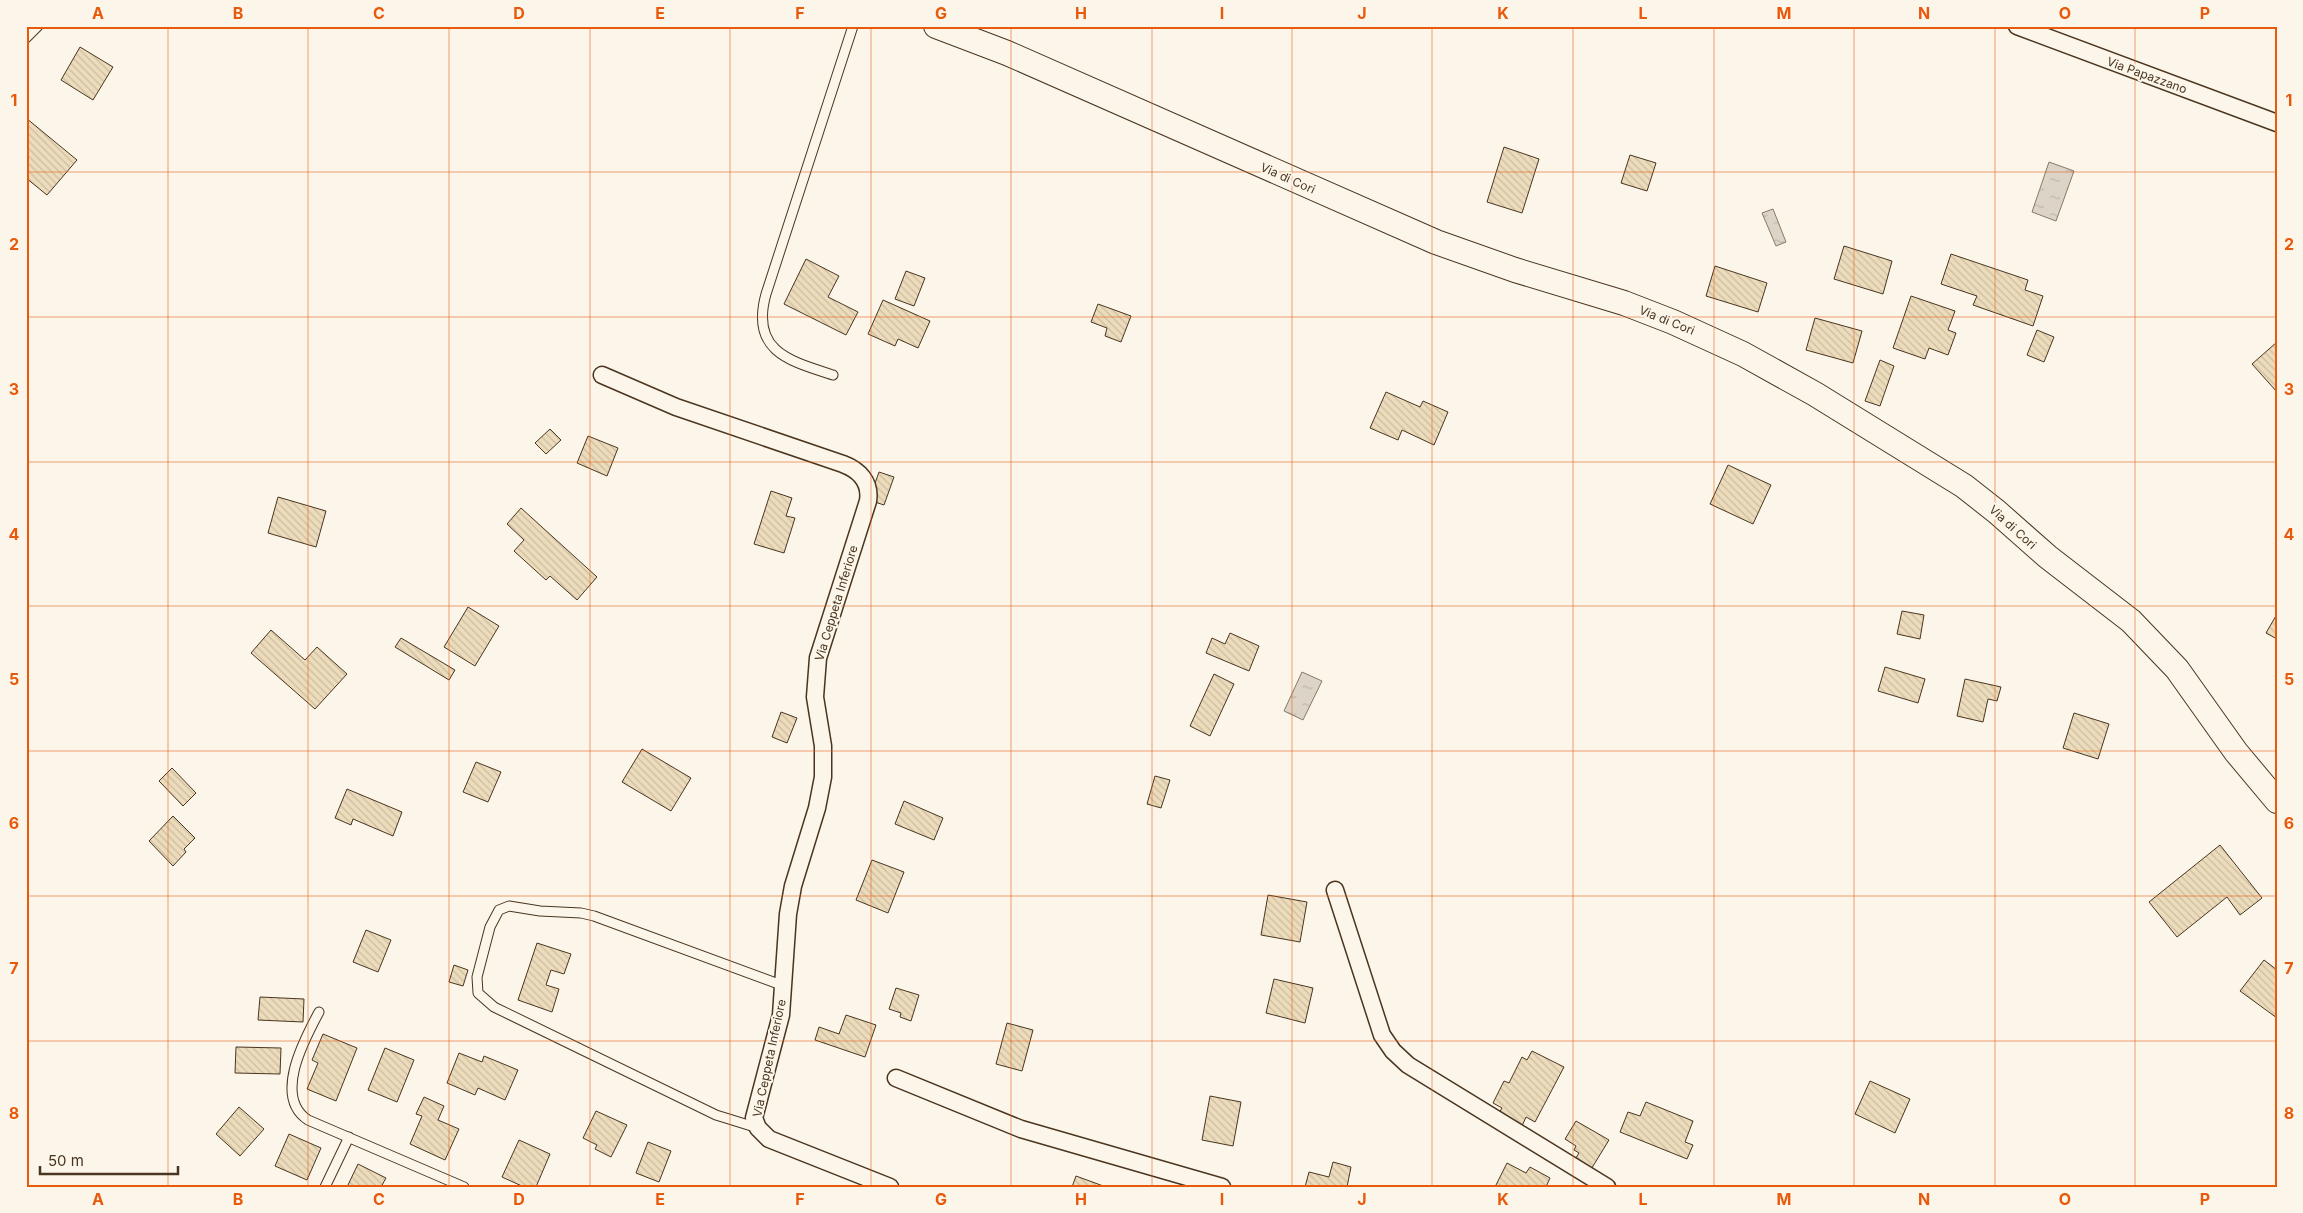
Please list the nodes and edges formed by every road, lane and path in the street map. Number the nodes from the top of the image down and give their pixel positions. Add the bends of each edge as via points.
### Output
1 (38, 26) edge
2 (853, 26) edge
3 (2017, 26) edge
4 (950, 28) edge
5 (26, 38) edge
6 (2277, 123) edge
7 (602, 375) dead end
8 (833, 376) dead end
9 (2277, 801) edge
10 (1335, 890) dead end
11 (784, 986) junction
12 (319, 1012) dead end
13 (896, 1078) dead end
14 (758, 1128) junction
15 (349, 1137) junction
16 (324, 1187) edge
17 (464, 1187) edge
18 (890, 1187) edge
19 (1222, 1187) edge
20 (1607, 1187) edge

1 - 5 lane
2 - 8 lane via 766,294 762,316 767,337 780,354 790,361
3 - 6 street, Via Papazzano
4 - 9 main road, Via di Cori via 1429,239 1673,322 1743,354 1815,394 1968,489 2131,621 2177,669 2236,752
7 - 11 street, Via Ceppeta Inferiore via 676,407 850,467 868,486 868,501 817,663 815,697 823,746 823,777 791,896
10 - 20 street via 1382,1035 1393,1051 1408,1065
11 - 14 street, Via Ceppeta Inferiore via 778,1028 754,1115
11 - 14 lane via 581,912 510,906 499,910 492,920 477,977 478,993 494,1007 716,1115
12 - 15 lane via 299,1056 292,1098 302,1116
13 - 19 street via 1021,1130
14 - 18 street, Via Ceppeta Inferiore via 775,1142
15 - 16 lane
15 - 17 lane

